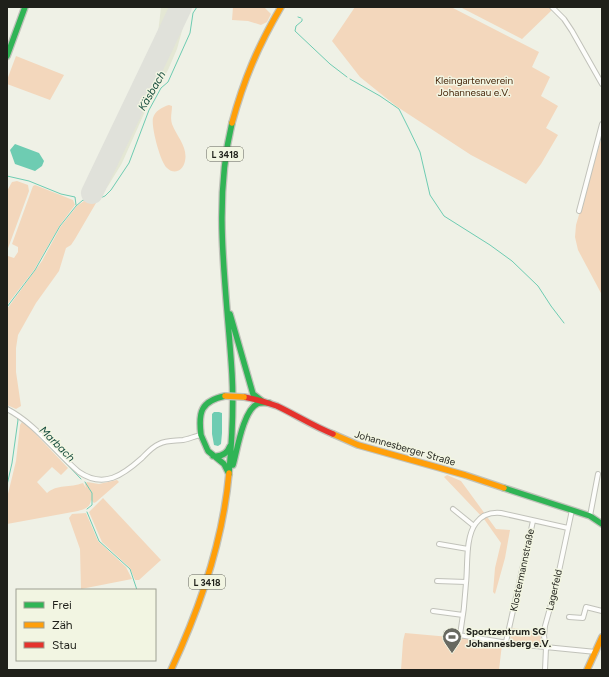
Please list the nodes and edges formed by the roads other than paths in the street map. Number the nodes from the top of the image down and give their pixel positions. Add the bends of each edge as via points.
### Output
1 (25, 7) edge
2 (281, 7) edge
3 (552, 7) edge
4 (7, 56) edge
5 (602, 84) edge
6 (602, 124) edge
7 (579, 211) dead end
8 (225, 293) junction
9 (262, 401) junction
10 (269, 403) junction
11 (7, 409) edge
12 (201, 434) junction
13 (232, 436) junction
14 (211, 455) junction
15 (598, 474) dead end
16 (229, 476) junction
17 (228, 488) junction
18 (453, 509) dead end
19 (572, 510) junction
20 (590, 516) junction
21 (532, 521) junction
22 (602, 524) edge
23 (474, 526) junction
24 (568, 528) junction
25 (439, 544) dead end
26 (468, 549) junction
27 (437, 581) dead end
28 (466, 582) junction
29 (433, 611) dead end
30 (602, 611) edge
31 (463, 616) junction
32 (569, 617) dead end
33 (446, 633) dead end
34 (460, 635) junction
35 (602, 637) edge
36 (506, 642) junction
37 (546, 648) junction
38 (596, 652) junction
39 (171, 670) edge
40 (545, 670) edge
41 (587, 670) edge

1 - 4 main road
2 - 8 main road, L 3418 via 253,58 233,116 226,150 221,220
3 - 5 street via 572,30
6 - 7 street
8 - 9 main road via 253,394
8 - 13 main road, L 3418 via 232,388
9 - 10 main road, Johannesberger Straße
9 - 12 main road, Johannesberger Straße, bridge via 225,396 212,399 204,406 200,420
10 - 17 main road via 256,404 249,411
10 - 19 main road, Johannesberger Straße via 358,445 465,475
11 - 12 street via 31,424 79,472 96,479 110,479 124,473 160,444
12 - 14 main road
13 - 14 main road via 226,453 218,457
13 - 16 main road, L 3418
14 - 16 main road via 224,464
15 - 20 street
16 - 17 main road, L 3418
17 - 39 main road, L 3418 via 209,576 193,623
18 - 23 street
19 - 20 main road, Johannesberger Straße
19 - 24 street, Lagerfeld
20 - 22 main road, Johannesberger Straße
21 - 23 street via 495,513 484,516
21 - 24 street
21 - 36 street, Klostermannstraße
23 - 26 street
24 - 37 street, Lagerfeld via 545,626
25 - 26 street
26 - 28 street
27 - 28 street
28 - 31 street
29 - 31 street
30 - 32 street via 586,607 583,618
31 - 34 street
33 - 34 street
34 - 36 street
35 - 38 main road
36 - 37 street
37 - 38 street
37 - 40 street, Lagerfeld
38 - 41 main road

